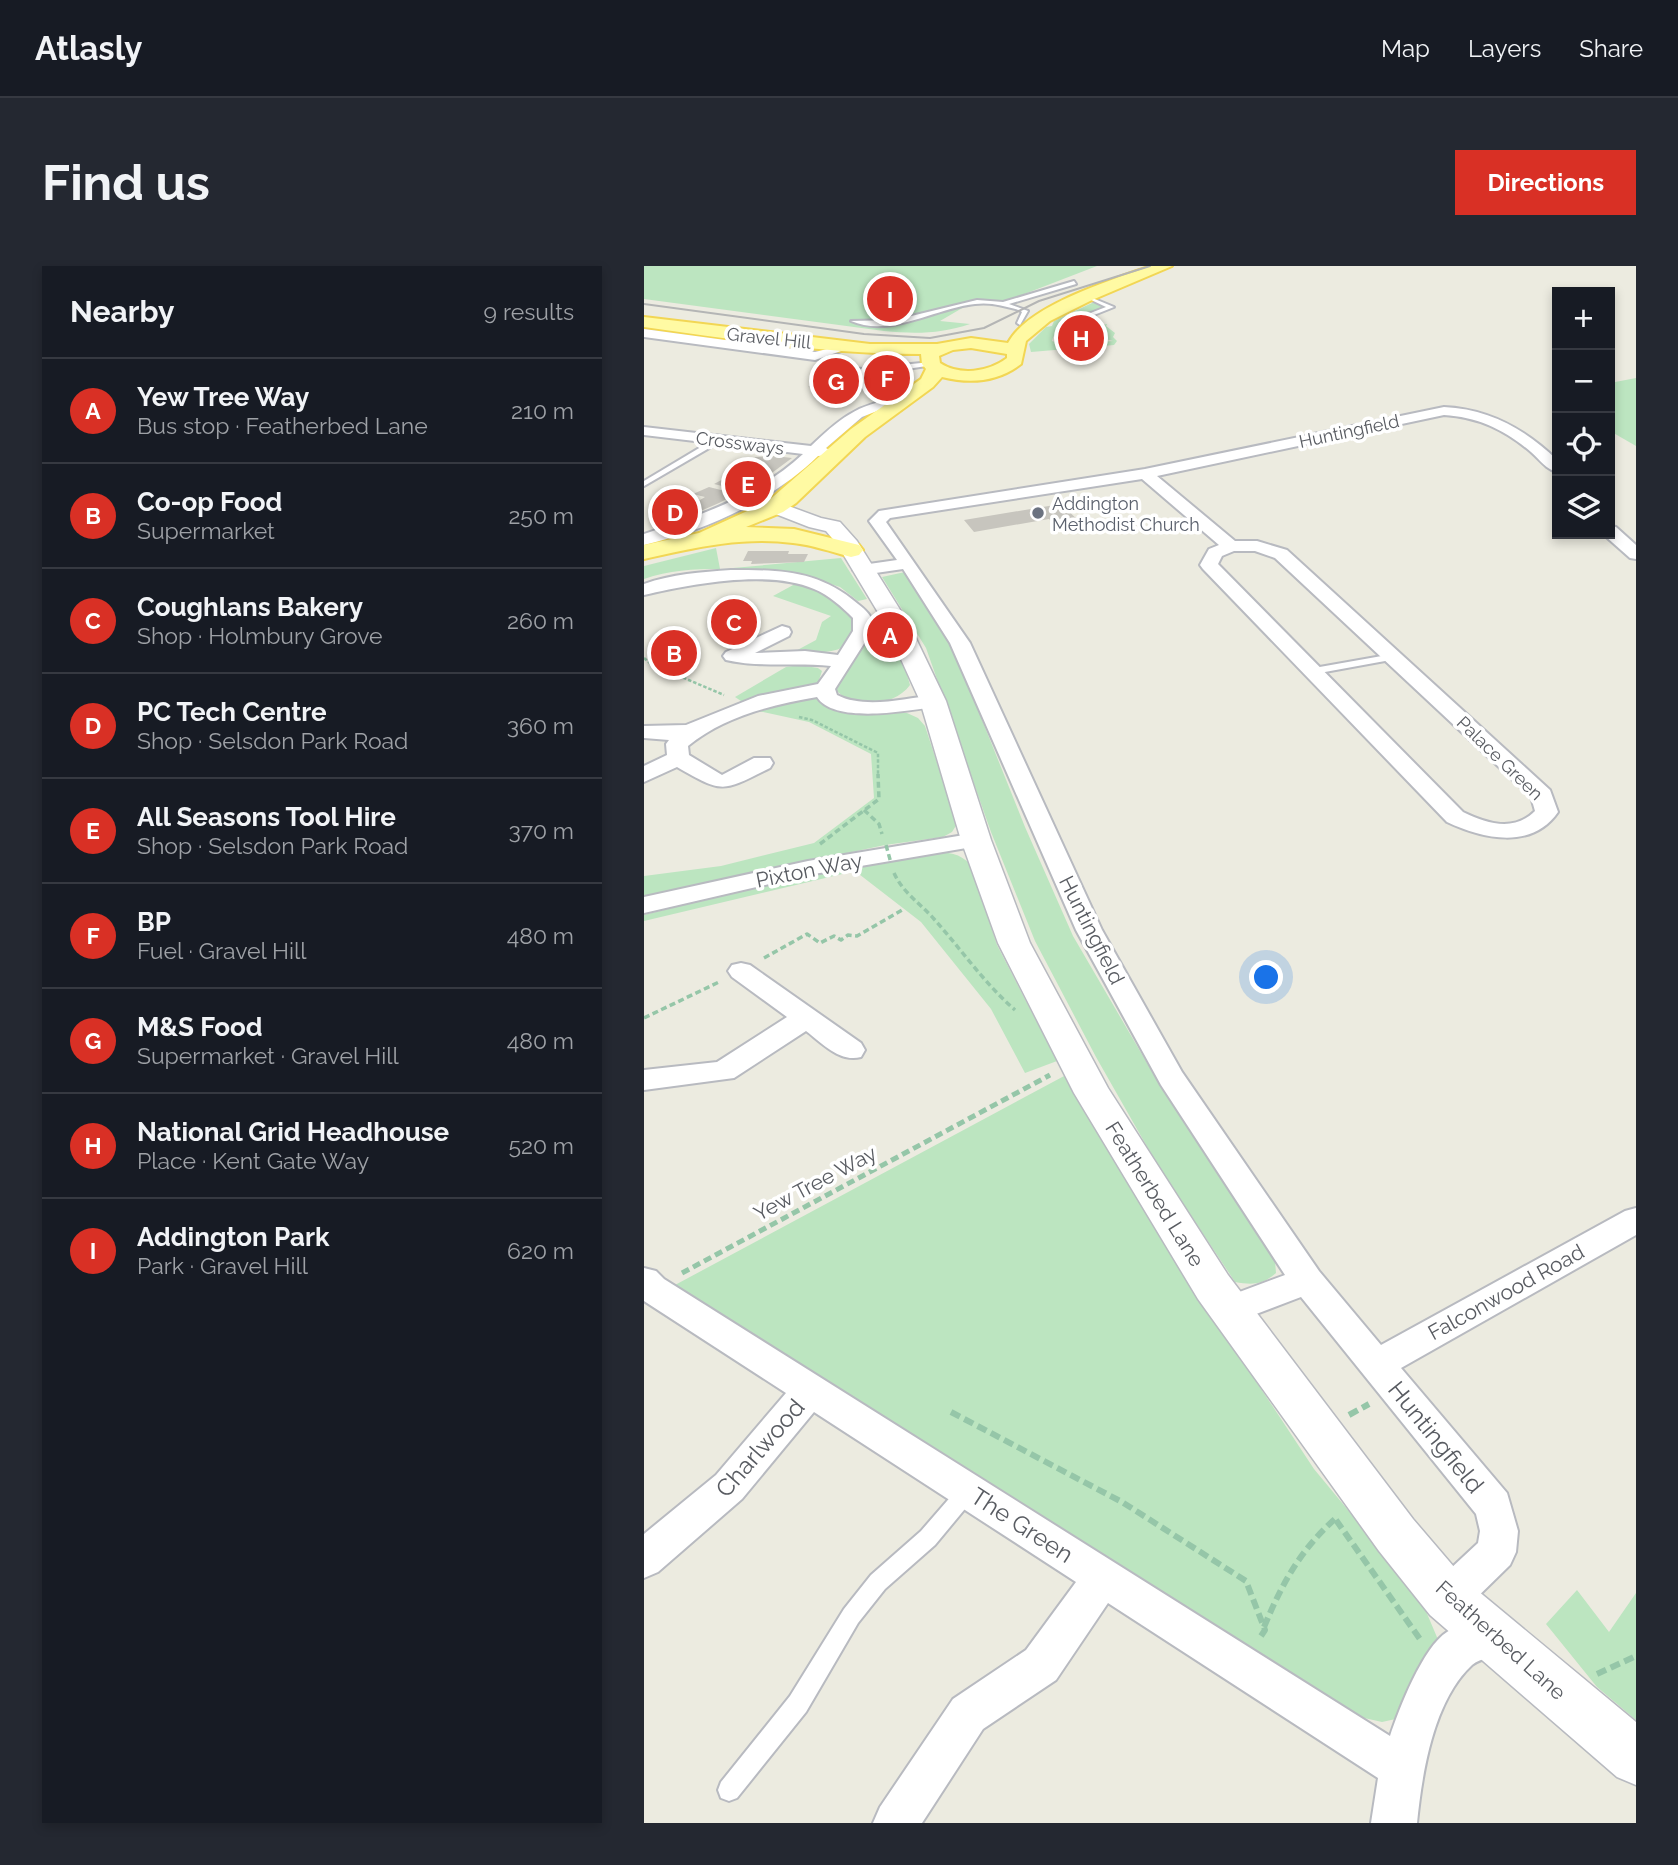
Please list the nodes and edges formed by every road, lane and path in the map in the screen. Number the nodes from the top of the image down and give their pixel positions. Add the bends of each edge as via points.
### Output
1 (1165, 266) edge
2 (1091, 276) dead end
3 (1074, 284) junction
4 (1087, 296) junction
5 (997, 303) junction
6 (854, 321) dead end
7 (1020, 323) junction
8 (644, 325) edge
9 (1066, 332) dead end
10 (644, 333) edge
11 (964, 343) junction
12 (834, 358) junction
13 (1012, 358) junction
14 (934, 361) junction
15 (859, 363) dead end
16 (880, 365) dead end
17 (903, 368) junction
18 (871, 371) junction
19 (892, 371) junction
20 (870, 385) junction
21 (889, 395) junction
22 (644, 431) edge
23 (719, 440) junction
24 (826, 456) junction
25 (1552, 464) edge
26 (1145, 474) junction
27 (644, 484) edge
28 (792, 505) junction
29 (740, 534) junction
30 (1615, 535) edge
31 (707, 538) junction
32 (644, 540) edge
33 (1231, 546) junction
34 (848, 549) junction
35 (644, 552) edge
36 (1636, 554) edge
37 (908, 563) junction
38 (644, 590) edge
39 (782, 632) dead end
40 (1393, 657) junction
41 (842, 661) junction
42 (1314, 671) junction
43 (825, 689) junction
44 (933, 701) junction
45 (694, 731) junction
46 (645, 734) edge
47 (678, 758) junction
48 (762, 763) dead end
49 (644, 775) edge
50 (864, 810) dead end
51 (975, 840) junction
52 (644, 905) edge
53 (904, 909) dead end
54 (741, 971) junction
55 (1017, 1013) dead end
56 (644, 1017) edge
57 (806, 1018) junction
58 (851, 1050) dead end
59 (1056, 1067) junction
60 (644, 1080) edge
61 (1636, 1220) edge
62 (1307, 1281) junction
63 (648, 1285) edge
64 (1230, 1310) junction
65 (1387, 1377) junction
66 (811, 1390) junction
67 (951, 1412) dead end
68 (1320, 1431) junction
69 (968, 1490) junction
70 (1367, 1495) junction
71 (644, 1559) edge
72 (1103, 1577) junction
73 (1448, 1598) junction
74 (1264, 1628) junction
75 (1493, 1637) junction
76 (1243, 1667) junction
77 (1636, 1758) edge
78 (1401, 1768) junction
79 (729, 1790) dead end
80 (895, 1823) edge
81 (1394, 1823) edge

1 - 4 main road
2 - 3 main road
3 - 5 lane
3 - 7 main road
4 - 9 lane via 1111,307 1077,320
4 - 13 main road via 1028,330
5 - 6 lane via 957,303 877,326
5 - 7 lane via 1025,311
7 - 11 main road
8 - 12 main road, Gravel Hill
8 - 14 main road, Gravel Hill via 870,349
10 - 12 street, Gravel Hill
11 - 13 main road via 992,345
11 - 14 main road
12 - 14 main road, Gravel Hill
12 - 15 lane
12 - 18 lane
13 - 14 main road via 975,376 949,375
13 - 21 main road via 999,375 940,390
14 - 17 lane
14 - 21 main road via 933,378
16 - 17 lane
17 - 19 lane
17 - 21 lane
18 - 19 lane
18 - 20 lane via 854,386
19 - 20 lane
20 - 21 lane
21 - 24 main road
22 - 23 street, Crossways
23 - 24 street, Crossways
23 - 27 lane
24 - 28 main road via 821,492
24 - 32 street via 706,518
25 - 26 street, Huntingfield via 1522,437 1480,415 1444,411
26 - 33 street
26 - 37 street, Huntingfield via 878,517
28 - 29 main road
28 - 31 main road
28 - 34 street
29 - 31 main road
29 - 34 main road via 794,536
30 - 36 street
31 - 35 main road
33 - 40 street, Palace Green via 1257,546 1281,554
33 - 42 street, Palace Green via 1215,553 1209,565
34 - 37 street
34 - 44 street, Featherbed Lane via 897,624
37 - 62 street, Huntingfield via 960,643 1089,930 1171,1078
38 - 41 street via 670,580 704,576 768,577 817,584 841,597 863,618 862,635
39 - 41 street via 734,656
40 - 42 lane
40 - 42 street, Palace Green via 1542,795 1547,812 1539,823 1503,831 1469,825 1455,817
41 - 43 street
43 - 44 street via 828,698 844,705
43 - 45 street via 756,703
44 - 51 street, Featherbed Lane
45 - 46 street
45 - 47 street via 677,744
47 - 48 street via 719,782
47 - 49 street
50 - 55 path, bridge via 878,824 899,887 934,918
51 - 52 street, Pixton Way via 808,868
51 - 59 street, Featherbed Lane
53 - 54 path via 857,936 841,940 834,936 820,943 807,934
54 - 56 path
54 - 57 street
57 - 58 street
57 - 60 street via 724,1071
59 - 63 path, Yew Tree Way
59 - 64 street, Featherbed Lane via 1140,1173
61 - 65 street, Falconwood Road
62 - 64 street
62 - 65 street, Huntingfield
63 - 66 street, The Green
64 - 68 street, Featherbed Lane
65 - 68 path
65 - 73 street, Huntingfield via 1493,1506 1499,1531 1496,1552
66 - 69 street, The Green
66 - 71 street, Charlwood via 729,1488
67 - 74 path via 1122,1502 1246,1581
68 - 70 street, Featherbed Lane
69 - 72 street, The Green
69 - 79 lane via 928,1538 878,1582 851,1616 798,1704
70 - 73 street, Featherbed Lane
70 - 74 path via 1316,1535 1288,1569
72 - 76 street, The Green
72 - 80 street via 1041,1665 968,1714
73 - 75 street, Featherbed Lane
74 - 76 path
75 - 77 street, Featherbed Lane
75 - 78 street via 1461,1647 1440,1674 1419,1712
76 - 78 street, The Green
78 - 81 street

